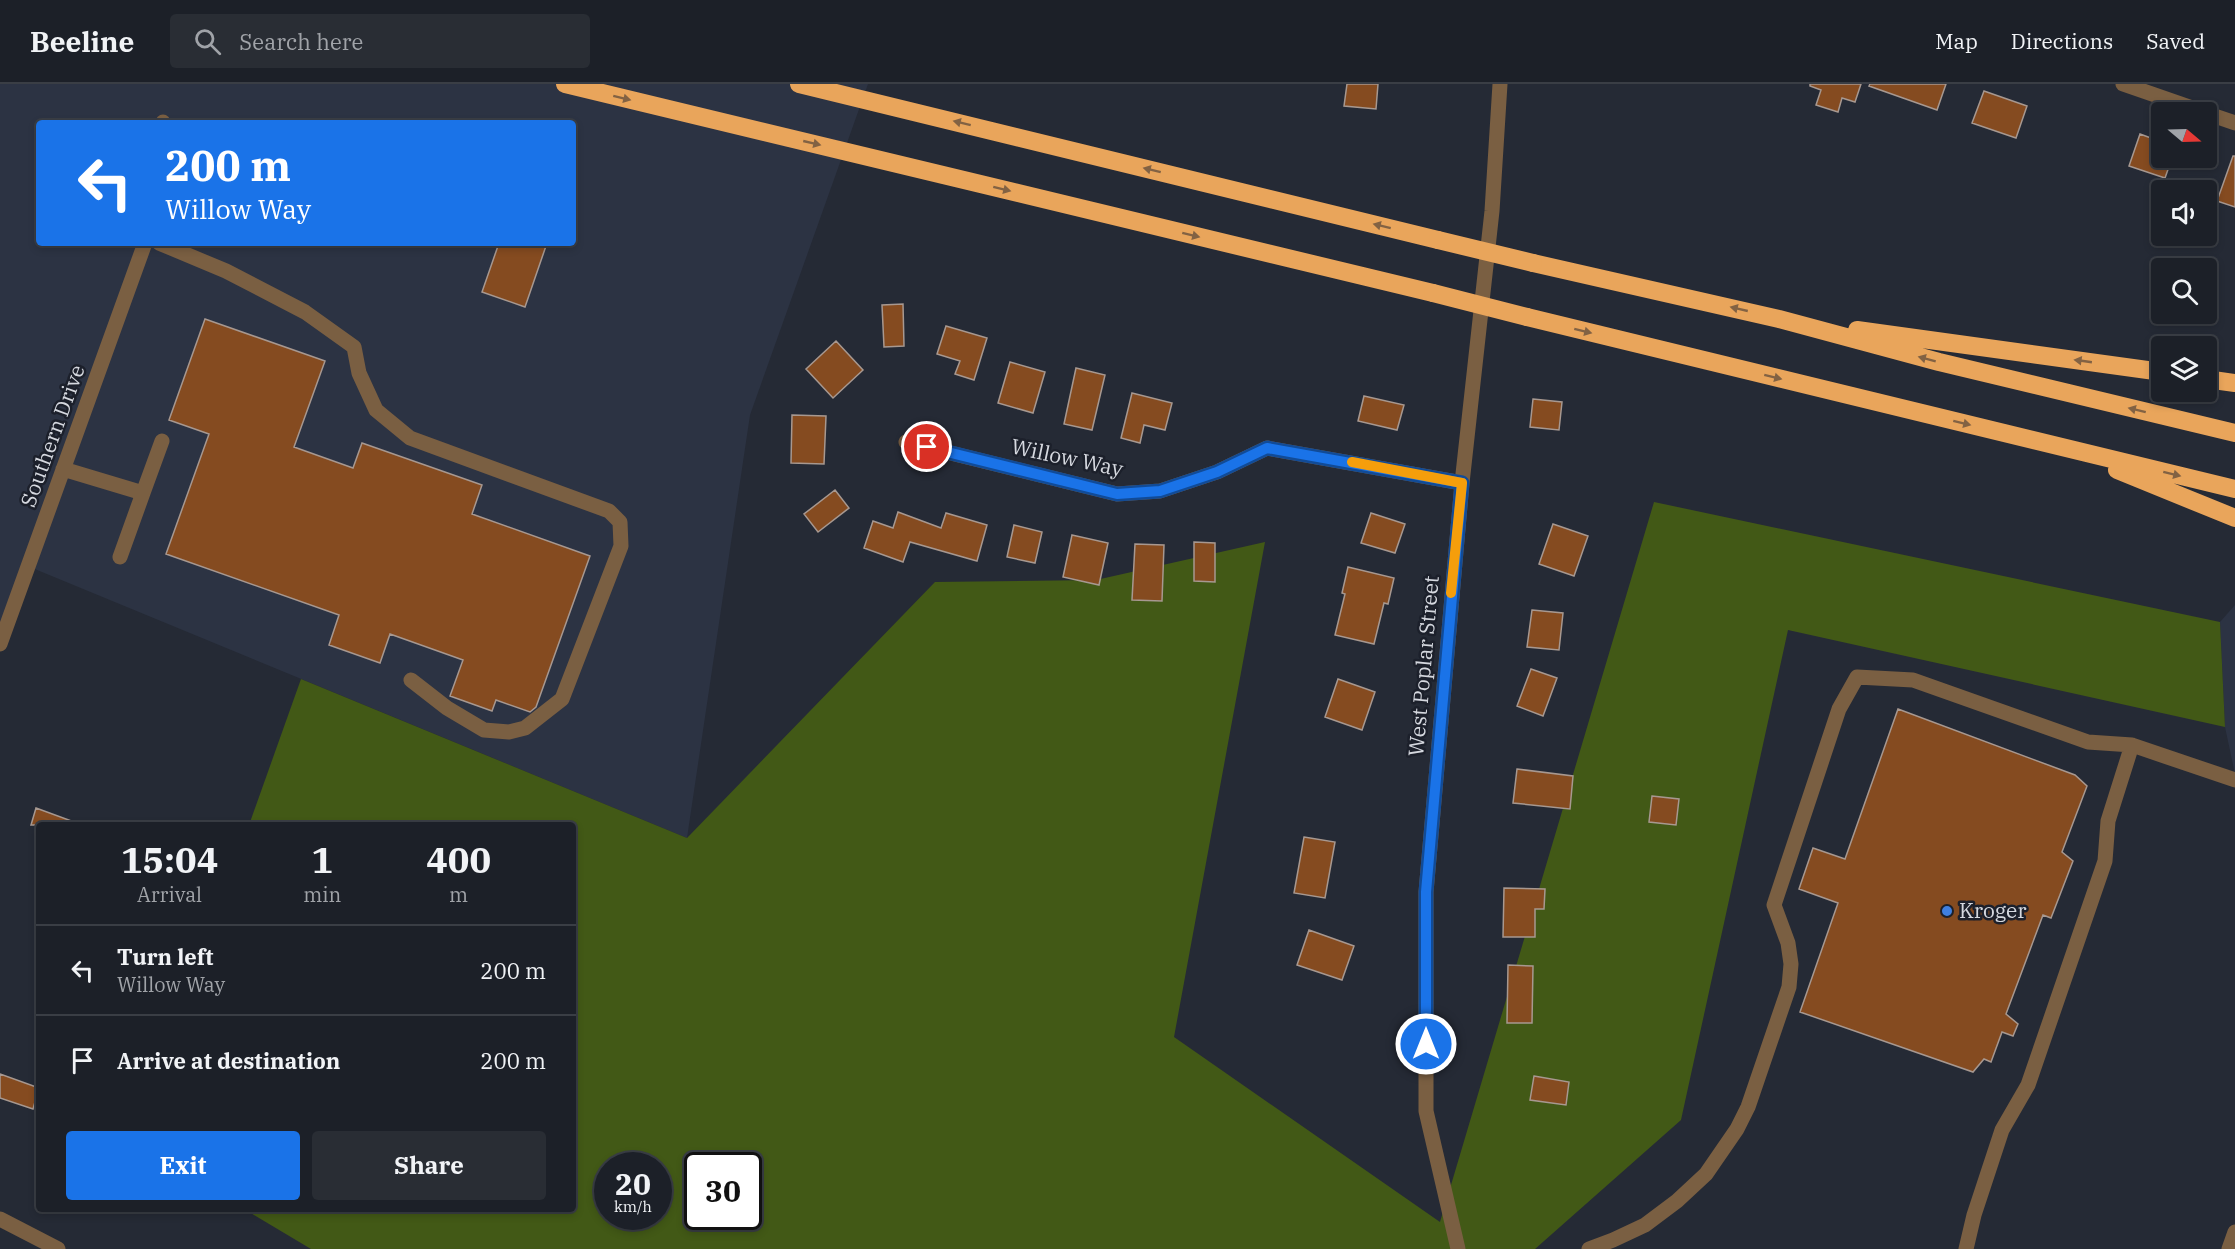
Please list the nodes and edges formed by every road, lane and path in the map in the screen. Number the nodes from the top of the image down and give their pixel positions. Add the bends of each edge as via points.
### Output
1 (565, 84) edge
2 (799, 84) edge
3 (1500, 84) edge
4 (2123, 84) edge
5 (2174, 102) edge
6 (2217, 117) edge
7 (2235, 123) edge
8 (144, 246) edge
9 (166, 246) edge
10 (1779, 319) junction
11 (2151, 370) edge
12 (2217, 381) edge
13 (2235, 383) edge
14 (2235, 433) edge
15 (162, 441) dead end
16 (906, 442) dead end
17 (2072, 450) junction
18 (63, 469) junction
19 (1462, 483) junction
20 (2235, 489) edge
21 (143, 493) junction
22 (2235, 518) edge
23 (120, 557) dead end
24 (0, 644) edge
25 (411, 680) dead end
26 (2132, 745) junction
27 (2235, 780) edge
28 (0, 1219) edge
29 (2235, 1232) edge
30 (58, 1249) edge
31 (1458, 1249) edge
32 (1588, 1249) edge
33 (1966, 1249) edge
34 (2229, 1249) edge

1 -> 17 highway, bridge
10 -> 2 highway, bridge
3 - 19 street, West Poplar Street via 1492,211
4 - 5 street
6 - 7 street
8 - 18 street, Southern Drive
9 - 25 street via 226,271 305,312 354,347 359,373 376,410 410,438 609,511 620,522 621,546 562,699 525,728 509,732 484,730
11 -> 10 highway
14 -> 10 highway
12 - 13 highway
15 - 21 street
16 - 19 street, Willow Way via 1117,494 1160,491 1217,472 1267,448
17 -> 20 highway
17 - 22 highway
18 - 21 street
18 - 24 street, Southern Drive
19 - 31 street, West Poplar Street via 1426,892 1426,1111
21 - 23 street
26 - 27 street
26 - 32 street via 2088,742 1913,680 1857,677 1839,710 1774,905 1788,943 1789,987 1748,1107 1706,1174 1677,1201 1645,1225
26 - 33 street via 2108,821 2105,861 2028,1085 2002,1130
28 - 30 street
29 - 34 street

